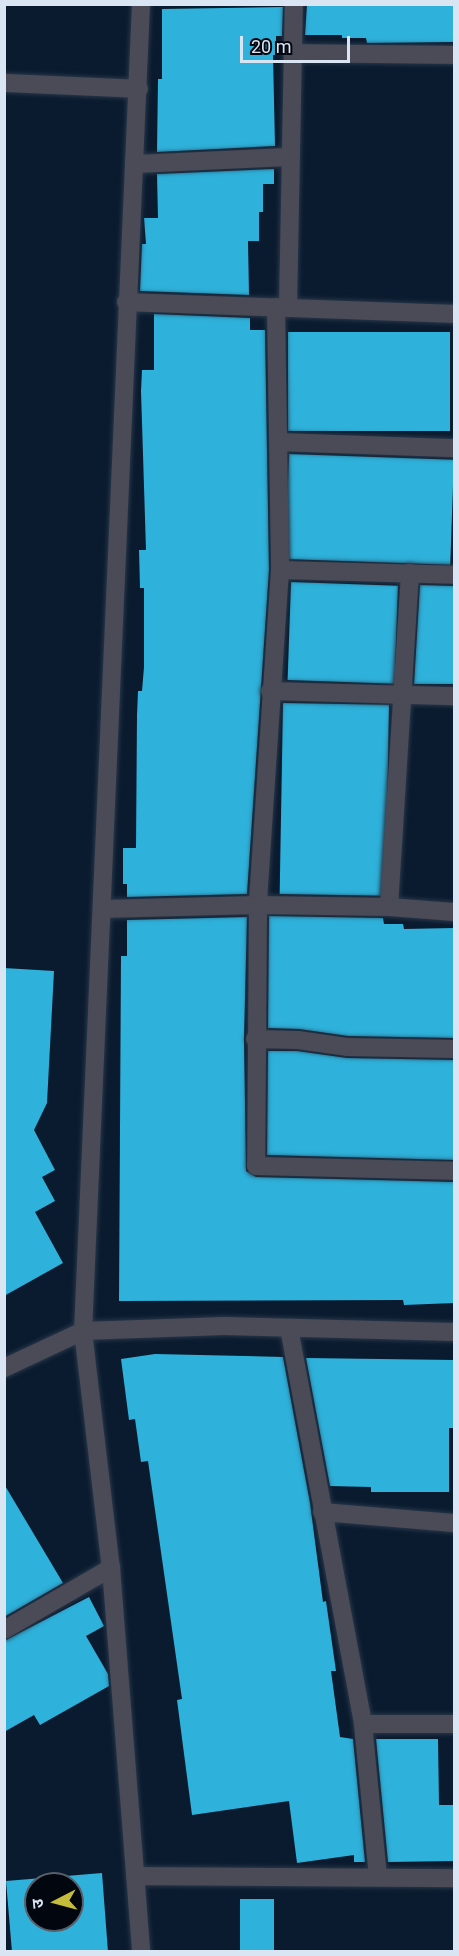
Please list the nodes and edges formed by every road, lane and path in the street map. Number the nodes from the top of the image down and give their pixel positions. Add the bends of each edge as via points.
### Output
1 (141, 4) edge
2 (294, 4) edge
3 (292, 53) junction
4 (454, 55) edge
5 (4, 82) edge
6 (139, 89) junction
7 (290, 157) junction
8 (134, 164) junction
9 (126, 302) junction
10 (282, 307) junction
11 (454, 314) edge
12 (280, 442) junction
13 (454, 448) edge
14 (280, 570) junction
15 (410, 573) junction
16 (454, 575) edge
17 (270, 691) junction
18 (403, 694) junction
19 (454, 696) edge
20 (258, 906) junction
21 (389, 907) junction
22 (102, 909) junction
23 (454, 912) edge
24 (255, 1039) junction
25 (454, 1049) edge
26 (454, 1171) edge
27 (288, 1328) junction
28 (82, 1331) junction
29 (454, 1332) edge
30 (4, 1368) edge
31 (322, 1512) junction
32 (454, 1523) edge
33 (111, 1568) junction
34 (4, 1630) edge
35 (363, 1724) junction
36 (454, 1724) edge
37 (135, 1876) junction
38 (378, 1877) junction
39 (454, 1878) edge
40 (141, 1952) edge

1 - 6 street
2 - 3 street
3 - 4 street
3 - 7 street
5 - 6 street
6 - 8 street
7 - 8 street
7 - 10 street
8 - 9 street
9 - 10 street
9 - 22 street
10 - 11 street
10 - 12 street
12 - 13 street
12 - 14 street
14 - 15 street
14 - 17 street
15 - 16 street
15 - 18 street
17 - 18 street
17 - 20 street
18 - 19 street
18 - 21 street
20 - 21 street
20 - 22 street
20 - 24 street
21 - 23 street
22 - 28 street
24 - 25 street via 346,1047
24 - 26 street via 256,1166
27 - 28 street
27 - 29 street
27 - 31 street
28 - 30 street
28 - 33 street
31 - 32 street
31 - 35 street
33 - 34 street
33 - 37 street
35 - 36 street
35 - 38 street
37 - 38 street
37 - 40 street
38 - 39 street

